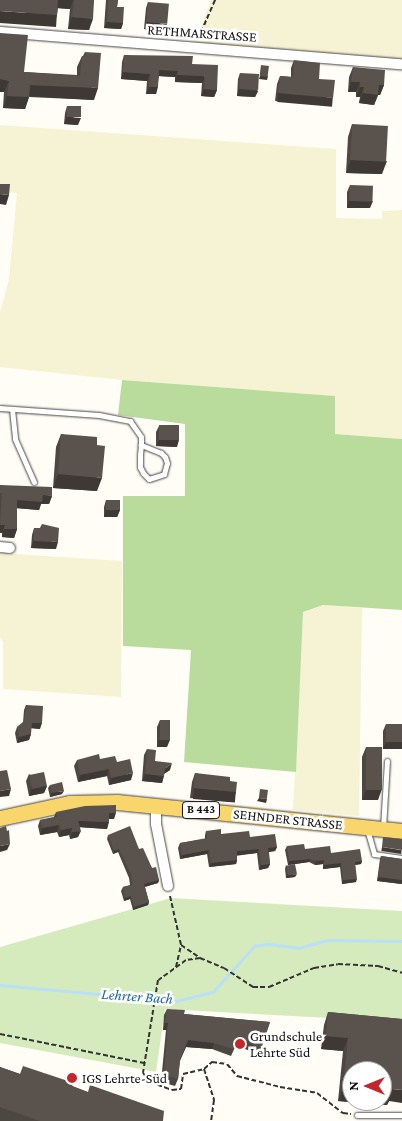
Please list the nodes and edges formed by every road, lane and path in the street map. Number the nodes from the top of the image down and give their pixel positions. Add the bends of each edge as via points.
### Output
1 (215, 0) edge
2 (0, 32) edge
3 (195, 46) junction
4 (402, 64) edge
5 (0, 408) edge
6 (12, 409) junction
7 (141, 445) junction
8 (34, 482) dead end
9 (387, 761) dead end
10 (156, 806) junction
11 (0, 818) edge
12 (367, 827) junction
13 (383, 829) junction
14 (402, 831) edge
15 (402, 858) edge
16 (168, 886) joint
17 (181, 945) junction
18 (200, 958) junction
19 (176, 967) junction
20 (402, 973) edge
21 (0, 1034) edge
22 (144, 1064) junction
23 (204, 1069) junction
24 (402, 1114) edge
25 (357, 1115) joint
26 (211, 1121) edge

1 - 3 path
2 - 3 street, RETHMARSTRASSE
3 - 4 street, RETHMARSTRASSE
5 - 6 lane
6 - 7 lane via 99,415 130,421 141,437
6 - 8 lane via 15,439
7 - 7 lane via 140,467 143,473 149,478 164,474 167,463 161,452
9 - 13 lane
10 - 11 main road, SEHNDER STRASSE / B 443 via 93,801
10 - 12 main road, SEHNDER STRASSE / B 443
10 - 16 street via 156,824
12 - 13 main road, SEHNDER STRASSE / B 443
12 - 15 lane via 374,854
13 - 14 main road, SEHNDER STRASSE / B 443
16 - 17 path
17 - 18 path
17 - 19 path
18 - 19 path via 186,960
18 - 20 path via 253,986 269,987 314,968 338,964 378,966
19 - 22 path via 158,980
21 - 22 path
22 - 23 path via 144,1077 172,1090 180,1089 183,1074
23 - 25 path via 212,1062 227,1064 237,1076 318,1093 343,1113
23 - 26 path via 214,1100
24 - 25 lane

